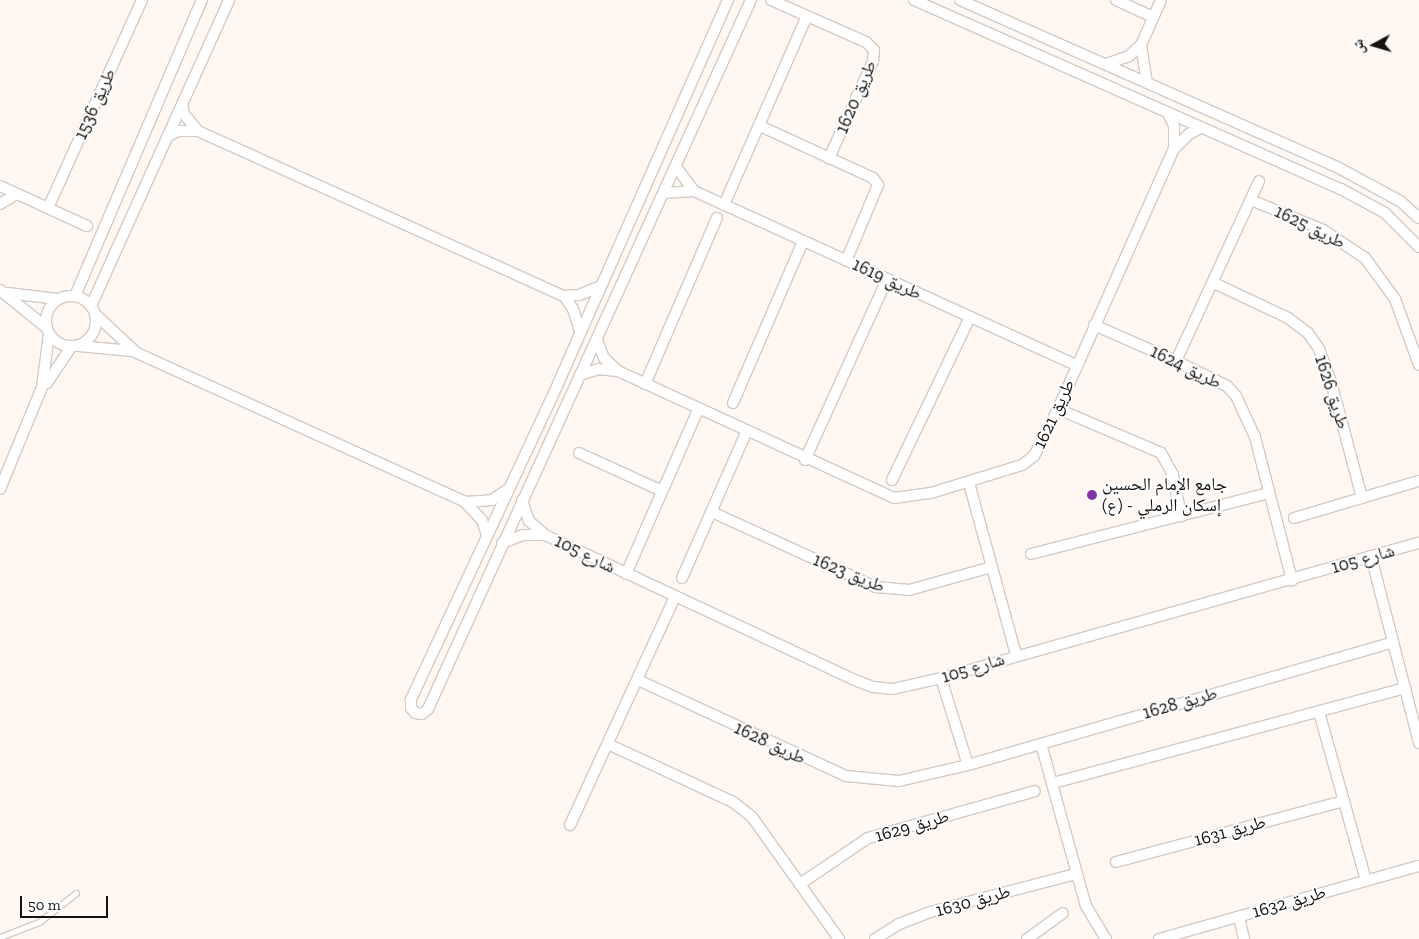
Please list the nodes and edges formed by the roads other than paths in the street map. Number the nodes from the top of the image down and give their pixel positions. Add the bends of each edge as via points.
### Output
1 (142, 0) edge
2 (202, 0) edge
3 (229, 0) edge
4 (728, 0) edge
5 (751, 0) edge
6 (771, 0) edge
7 (914, 0) edge
8 (960, 0) edge
9 (1116, 0) edge
10 (1161, 0) edge
11 (807, 16) junction
12 (1153, 18) junction
13 (1141, 45) junction
14 (1106, 64) junction
15 (1147, 82) junction
16 (182, 104) junction
17 (1168, 113) junction
18 (760, 126) junction
19 (1201, 128) junction
20 (198, 131) junction
21 (167, 137) junction
22 (1174, 149) junction
23 (829, 158) junction
24 (676, 167) junction
25 (1259, 181) dead end
26 (0, 186) edge
27 (694, 191) junction
28 (664, 193) junction
29 (15, 195) junction
30 (1251, 200) junction
31 (0, 204) edge
32 (724, 205) junction
33 (48, 208) junction
34 (717, 218) dead end
35 (1419, 218) edge
36 (87, 226) dead end
37 (803, 241) junction
38 (1419, 246) edge
39 (846, 261) junction
40 (887, 280) junction
41 (1214, 283) junction
42 (601, 286) junction
43 (4, 292) edge
44 (74, 296) junction
45 (564, 296) junction
46 (58, 299) junction
47 (94, 310) junction
48 (970, 317) junction
49 (1094, 325) junction
50 (48, 331) junction
51 (580, 332) junction
52 (597, 340) junction
53 (75, 347) junction
54 (137, 353) junction
55 (1176, 361) junction
56 (1076, 365) junction
57 (1419, 365) edge
58 (618, 371) junction
59 (580, 375) junction
60 (645, 384) junction
61 (733, 403) dead end
62 (36, 404) junction
63 (1058, 409) junction
64 (698, 410) junction
65 (746, 432) junction
66 (579, 453) dead end
67 (805, 460) junction
68 (892, 480) dead end
69 (1419, 482) edge
70 (969, 483) junction
71 (0, 490) edge
72 (507, 490) junction
73 (662, 491) junction
74 (1268, 493) junction
75 (1362, 498) junction
76 (522, 500) junction
77 (464, 501) junction
78 (712, 512) junction
79 (1180, 516) junction
80 (1294, 518) dead end
81 (487, 535) junction
82 (545, 535) junction
83 (502, 543) junction
84 (1419, 543) edge
85 (1031, 554) dead end
86 (1371, 556) junction
87 (992, 567) junction
88 (626, 574) junction
89 (682, 578) dead end
90 (1292, 580) junction
91 (675, 597) junction
92 (1393, 642) junction
93 (1016, 655) junction
94 (941, 678) junction
95 (638, 680) junction
96 (1405, 688) junction
97 (1319, 712) junction
98 (1419, 743) edge
99 (608, 744) junction
100 (1041, 744) junction
101 (968, 765) junction
102 (1053, 783) junction
103 (1035, 791) dead end
104 (1344, 801) junction
105 (570, 825) dead end
106 (1116, 862) dead end
107 (1419, 866) edge
108 (1076, 874) junction
109 (1366, 880) junction
110 (800, 884) junction
111 (76, 893) dead end
112 (1063, 913) dead end
113 (1238, 916) junction
114 (0, 937) edge
115 (839, 939) edge
116 (875, 939) edge
117 (1026, 939) edge
118 (1106, 939) edge
119 (1159, 939) edge
120 (1244, 939) edge

1 - 33 street, طريق 1536
2 - 44 street
3 - 16 street
4 - 42 street
5 - 24 street
6 - 11 street, طريق 1620
7 - 17 street
8 - 14 street
9 - 12 street
10 - 12 street
11 - 18 street
11 - 23 street, طريق 1620 via 866,42 874,50 873,61
12 - 13 street
13 - 14 street via 1129,56
13 - 15 street
14 - 15 street
15 - 35 street via 1338,167 1400,201
16 - 20 street via 184,114
16 - 21 street
17 - 19 street
17 - 22 street, طريق 1621 via 1174,126
18 - 23 street
18 - 32 street
19 - 22 street, طريق 1621 via 1189,134
19 - 38 street via 1341,189 1385,213
20 - 21 street via 178,131
20 - 45 street
21 - 47 street
22 - 49 street, طريق 1621
23 - 39 street via 873,178 878,185
24 - 27 street, طريق 1619
24 - 28 street
25 - 30 street
26 - 29 street
27 - 28 street, طريق 1619
27 - 32 street, طريق 1619
28 - 52 street
29 - 31 street
29 - 33 street
30 - 41 street
30 - 57 street, طريق 1625 via 1323,230 1365,258 1395,299
32 - 37 street, طريق 1619
33 - 36 street
34 - 60 street
37 - 39 street, طريق 1619
37 - 61 street
39 - 40 street, طريق 1619
40 - 48 street, طريق 1619
40 - 67 street
41 - 55 street
41 - 75 street, طريق 1626 via 1288,318 1308,333 1319,349 1332,385
42 - 45 street
42 - 51 street
43 - 46 street
43 - 50 street
44 - 46 street
44 - 47 street
45 - 51 street
46 - 50 street via 47,315
47 - 53 street via 93,334
47 - 54 street via 115,336
48 - 56 street, طريق 1619
48 - 68 street
49 - 55 street, طريق 1624
49 - 56 street, طريق 1621
50 - 53 street via 59,344
50 - 62 street via 47,370
51 - 72 street
52 - 58 street, طريق 1621 via 604,358
52 - 59 street
53 - 54 street
53 - 62 street
54 - 77 street
55 - 74 street, طريق 1624 via 1227,386 1236,396 1255,437
56 - 63 street, طريق 1621
58 - 59 street, طريق 1621 via 598,369
58 - 60 street, طريق 1621
59 - 76 street
60 - 64 street, طريق 1621
62 - 71 street
63 - 70 street, طريق 1621 via 1034,456 1022,466
63 - 79 street via 1161,453 1173,474
64 - 65 street, طريق 1621
64 - 73 street
65 - 67 street, طريق 1621
65 - 78 street
66 - 73 street
67 - 70 street, طريق 1621 via 894,498
69 - 75 street
70 - 87 street
72 - 77 street via 492,500
72 - 81 street
73 - 88 street
74 - 79 street
74 - 90 street, طريق 1624
75 - 80 street
76 - 82 street, شارع 105 via 529,521
76 - 83 street
77 - 81 street via 482,520
78 - 87 street, طريق 1623 via 876,587 909,590
78 - 89 street
79 - 85 street
81 - 83 street via 411,700 415,713 422,714 428,709
82 - 83 street, شارع 105 via 523,535
82 - 88 street, شارع 105
84 - 86 street, شارع 105
86 - 90 street, شارع 105
86 - 92 street
87 - 93 street
88 - 91 street, شارع 105
90 - 93 street, شارع 105
91 - 94 street, شارع 105 via 873,687 893,689
91 - 95 street
92 - 96 street
92 - 100 street, طريق 1628
93 - 94 street, شارع 105
94 - 101 street
95 - 99 street
95 - 101 street, طريق 1628 via 846,776 899,781
96 - 97 street
96 - 98 street
97 - 102 street
97 - 104 street
99 - 105 street
99 - 110 street via 733,802 752,817
100 - 101 street, طريق 1628
100 - 102 street
102 - 108 street
103 - 110 street, طريق 1629 via 868,838
104 - 106 street, طريق 1631
104 - 109 street
107 - 109 street, طريق 1632
108 - 116 street, طريق 1630 via 930,912 899,924
108 - 118 street via 1086,906
109 - 113 street, طريق 1632
110 - 115 street
111 - 114 lane via 39,922
112 - 117 street
113 - 119 street, طريق 1632
113 - 120 street

